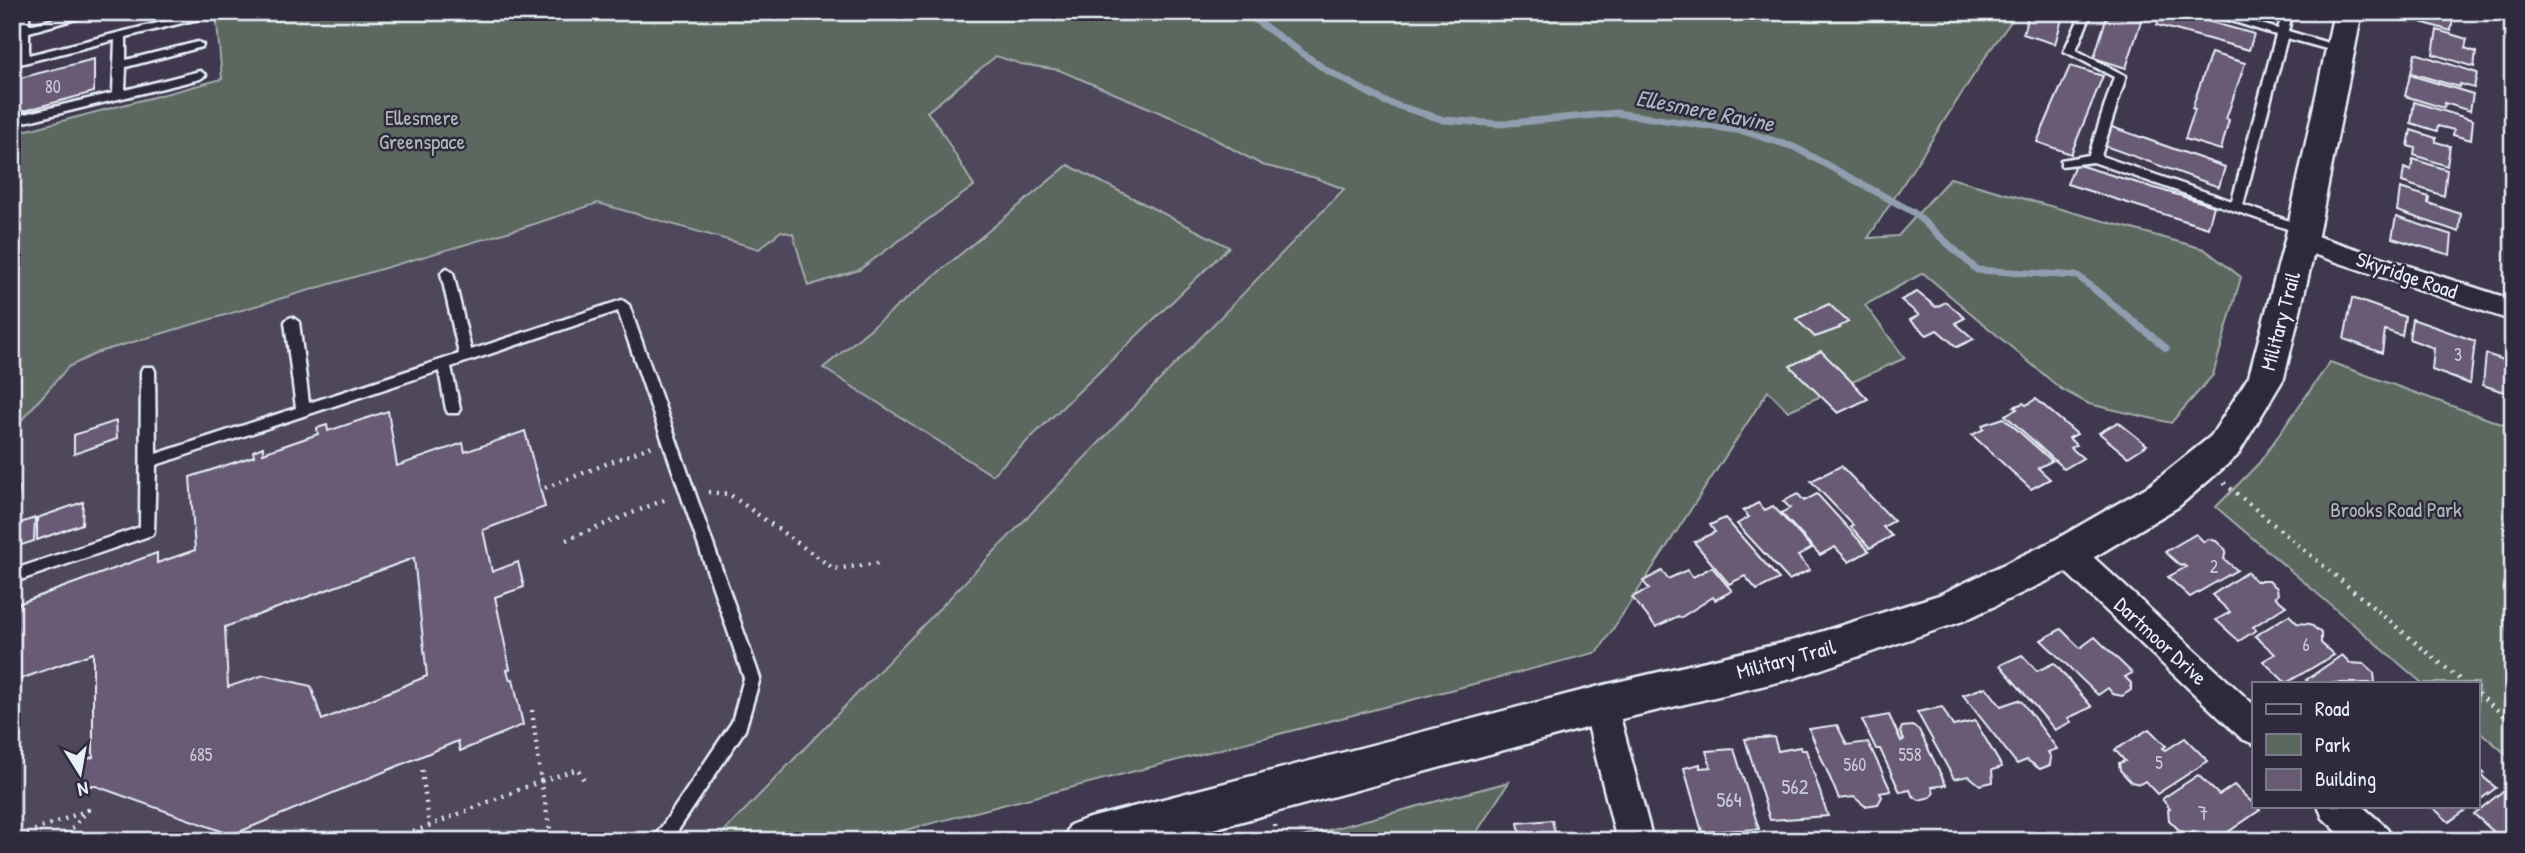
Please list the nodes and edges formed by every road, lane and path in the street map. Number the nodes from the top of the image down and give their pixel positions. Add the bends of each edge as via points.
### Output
1 (23, 12) edge
2 (96, 12) edge
3 (2087, 12) edge
4 (2208, 12) edge
5 (2288, 12) edge
6 (194, 17) dead end
7 (23, 30) junction
8 (2345, 31) edge
9 (2283, 33) junction
10 (121, 35) junction
11 (198, 45) dead end
12 (18, 62) edge
13 (120, 65) junction
14 (200, 75) dead end
15 (119, 95) junction
16 (12, 121) edge
17 (2094, 158) junction
18 (2065, 163) dead end
19 (2237, 205) junction
20 (2302, 235) junction
21 (447, 273) dead end
22 (2513, 311) edge
23 (292, 322) dead end
24 (466, 357) junction
25 (444, 364) junction
26 (148, 371) dead end
27 (453, 409) dead end
28 (303, 410) junction
29 (669, 439) junction
30 (149, 462) junction
31 (2202, 464) junction
32 (545, 488) dead end
33 (687, 490) junction
34 (566, 540) dead end
35 (2067, 553) junction
36 (880, 563) dead end
37 (12, 577) edge
38 (2463, 682) edge
39 (2480, 696) edge
40 (1600, 705) junction
41 (532, 710) dead end
42 (2513, 723) edge
43 (2252, 726) edge
44 (422, 770) dead end
45 (541, 781) junction
46 (586, 784) dead end
47 (2338, 808) edge
48 (429, 826) junction
49 (12, 839) edge
50 (62, 841) edge
51 (391, 841) edge
52 (552, 841) edge
53 (661, 841) edge
54 (1086, 841) edge
55 (1635, 841) edge
56 (2374, 841) edge

1 - 7 lane
2 - 7 lane
3 - 17 lane via 2070,51 2120,76
4 - 9 lane
5 - 9 lane
6 - 10 lane
7 - 12 lane
8 - 9 lane
8 - 20 street, Military Trail
9 - 19 lane
10 - 12 lane
10 - 13 lane
11 - 13 lane
13 - 15 lane
14 - 15 lane
15 - 16 lane
17 - 18 lane
17 - 19 lane
19 - 20 lane
20 - 22 street, Skyridge Road
20 - 31 street, Military Trail via 2266,379 2224,446
21 - 24 lane
23 - 28 lane
24 - 25 lane
24 - 29 lane via 622,305
25 - 27 lane
25 - 28 lane
26 - 30 lane
28 - 30 lane
29 - 32 path
29 - 33 lane
30 - 37 lane via 147,531
31 - 35 street, Military Trail via 2164,496
31 - 38 path
33 - 34 path
33 - 36 path via 729,494 834,569
33 - 53 lane via 752,678 739,725
35 - 40 street, Military Trail via 1950,609 1795,659
35 - 43 street, Dartmoor Drive
39 - 42 path
40 - 54 street, Military Trail
40 - 55 street
41 - 45 path
44 - 48 path
45 - 46 path via 578,768
45 - 48 path
45 - 52 path
47 - 56 street
48 - 51 path
49 - 50 path via 88,810

